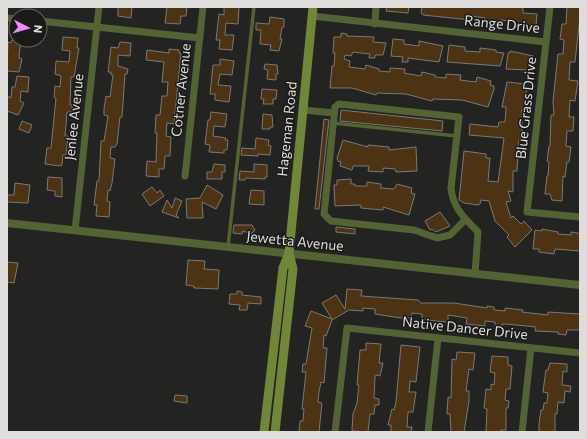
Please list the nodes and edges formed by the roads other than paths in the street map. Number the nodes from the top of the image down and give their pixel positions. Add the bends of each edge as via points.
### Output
1 (99, 7) edge
2 (203, 7) edge
3 (254, 7) edge
4 (376, 7) edge
5 (550, 7) edge
6 (313, 11) edge
7 (48, 22) edge
8 (375, 24) junction
9 (97, 27) junction
10 (200, 38) junction
11 (546, 42) junction
12 (303, 110) junction
13 (334, 113) junction
14 (334, 123) junction
15 (457, 136) junction
16 (185, 176) dead end
17 (580, 217) edge
18 (465, 220) junction
19 (7, 223) edge
20 (75, 230) junction
21 (228, 247) junction
22 (289, 253) junction
23 (475, 274) junction
24 (580, 285) edge
25 (438, 338) junction
26 (531, 348) junction
27 (580, 353) edge
28 (264, 432) edge
29 (275, 432) edge
30 (335, 432) edge
31 (428, 432) edge
32 (522, 432) edge

1 - 9 street, Jenlee Avenue
2 - 10 street, Cotner Avenue
3 - 21 lane
4 - 8 street
5 - 11 street, Blue Grass Drive
6 - 8 street, Range Drive
6 - 12 main road, Hageman Road
7 - 9 street
8 - 11 street, Range Drive
9 - 10 street
9 - 20 street, Jenlee Avenue
10 - 16 street, Cotner Avenue
11 - 17 street, Blue Grass Drive via 528,212
12 - 13 street
12 - 22 main road, Hageman Road
13 - 14 street
13 - 15 street via 335,107 339,104 459,117
14 - 15 lane
14 - 18 street via 324,214 331,221 414,230 437,238 450,235
15 - 18 street via 451,197
18 - 23 street via 478,232
19 - 20 street, Jewetta Avenue
20 - 21 street, Jewetta Avenue
21 - 22 street, Jewetta Avenue
22 - 23 street, Jewetta Avenue
22 - 28 main road, Hageman Road via 283,268
22 - 29 main road, Hageman Road via 293,269
23 - 24 street, Jewetta Avenue
25 - 26 street, Native Dancer Drive
25 - 30 street, Native Dancer Drive via 346,328
25 - 31 street
26 - 27 street, Native Dancer Drive
26 - 32 street

